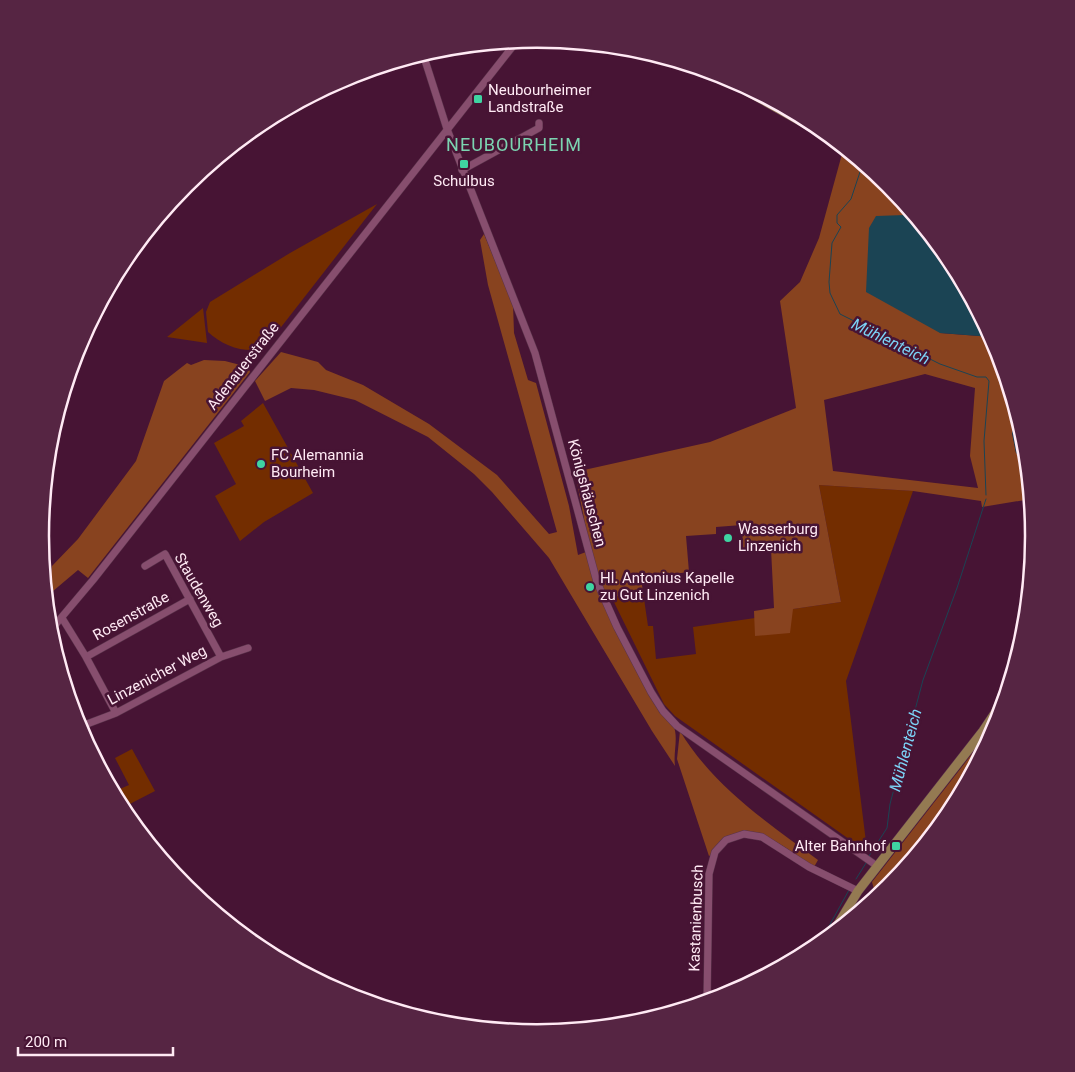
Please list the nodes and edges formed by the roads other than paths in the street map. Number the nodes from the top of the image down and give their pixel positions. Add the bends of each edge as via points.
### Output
1 (511, 49) edge
2 (425, 61) edge
3 (539, 123) dead end
4 (447, 129) junction
5 (462, 170) junction
6 (145, 566) dead end
7 (190, 599) junction
8 (62, 618) junction
9 (57, 624) edge
10 (248, 648) dead end
11 (86, 657) junction
12 (221, 657) junction
13 (116, 713) junction
14 (990, 721) edge
15 (86, 724) edge
16 (877, 866) junction
17 (858, 891) junction
18 (840, 919) edge
19 (707, 994) edge

1 - 4 street, Adenauerstraße
2 - 4 street, Königshäuschen
3 - 5 street via 539,128
4 - 5 street, Königshäuschen
4 - 8 street, Adenauerstraße
5 - 16 street, Königshäuschen via 535,353 595,577 617,627 656,700 677,726
6 - 7 street, Staudenweg via 164,554
7 - 11 street, Rosenstraße
7 - 12 street, Staudenweg
8 - 9 street, Adenauerstraße
8 - 11 street
10 - 12 street, Linzenicher Weg
11 - 13 street
12 - 13 street, Linzenicher Weg
13 - 15 street, Linzenicher Weg
14 - 16 main road
16 - 17 main road
17 - 18 main road
17 - 19 street, Kastanienbusch via 754,834 737,835 726,840 711,862

